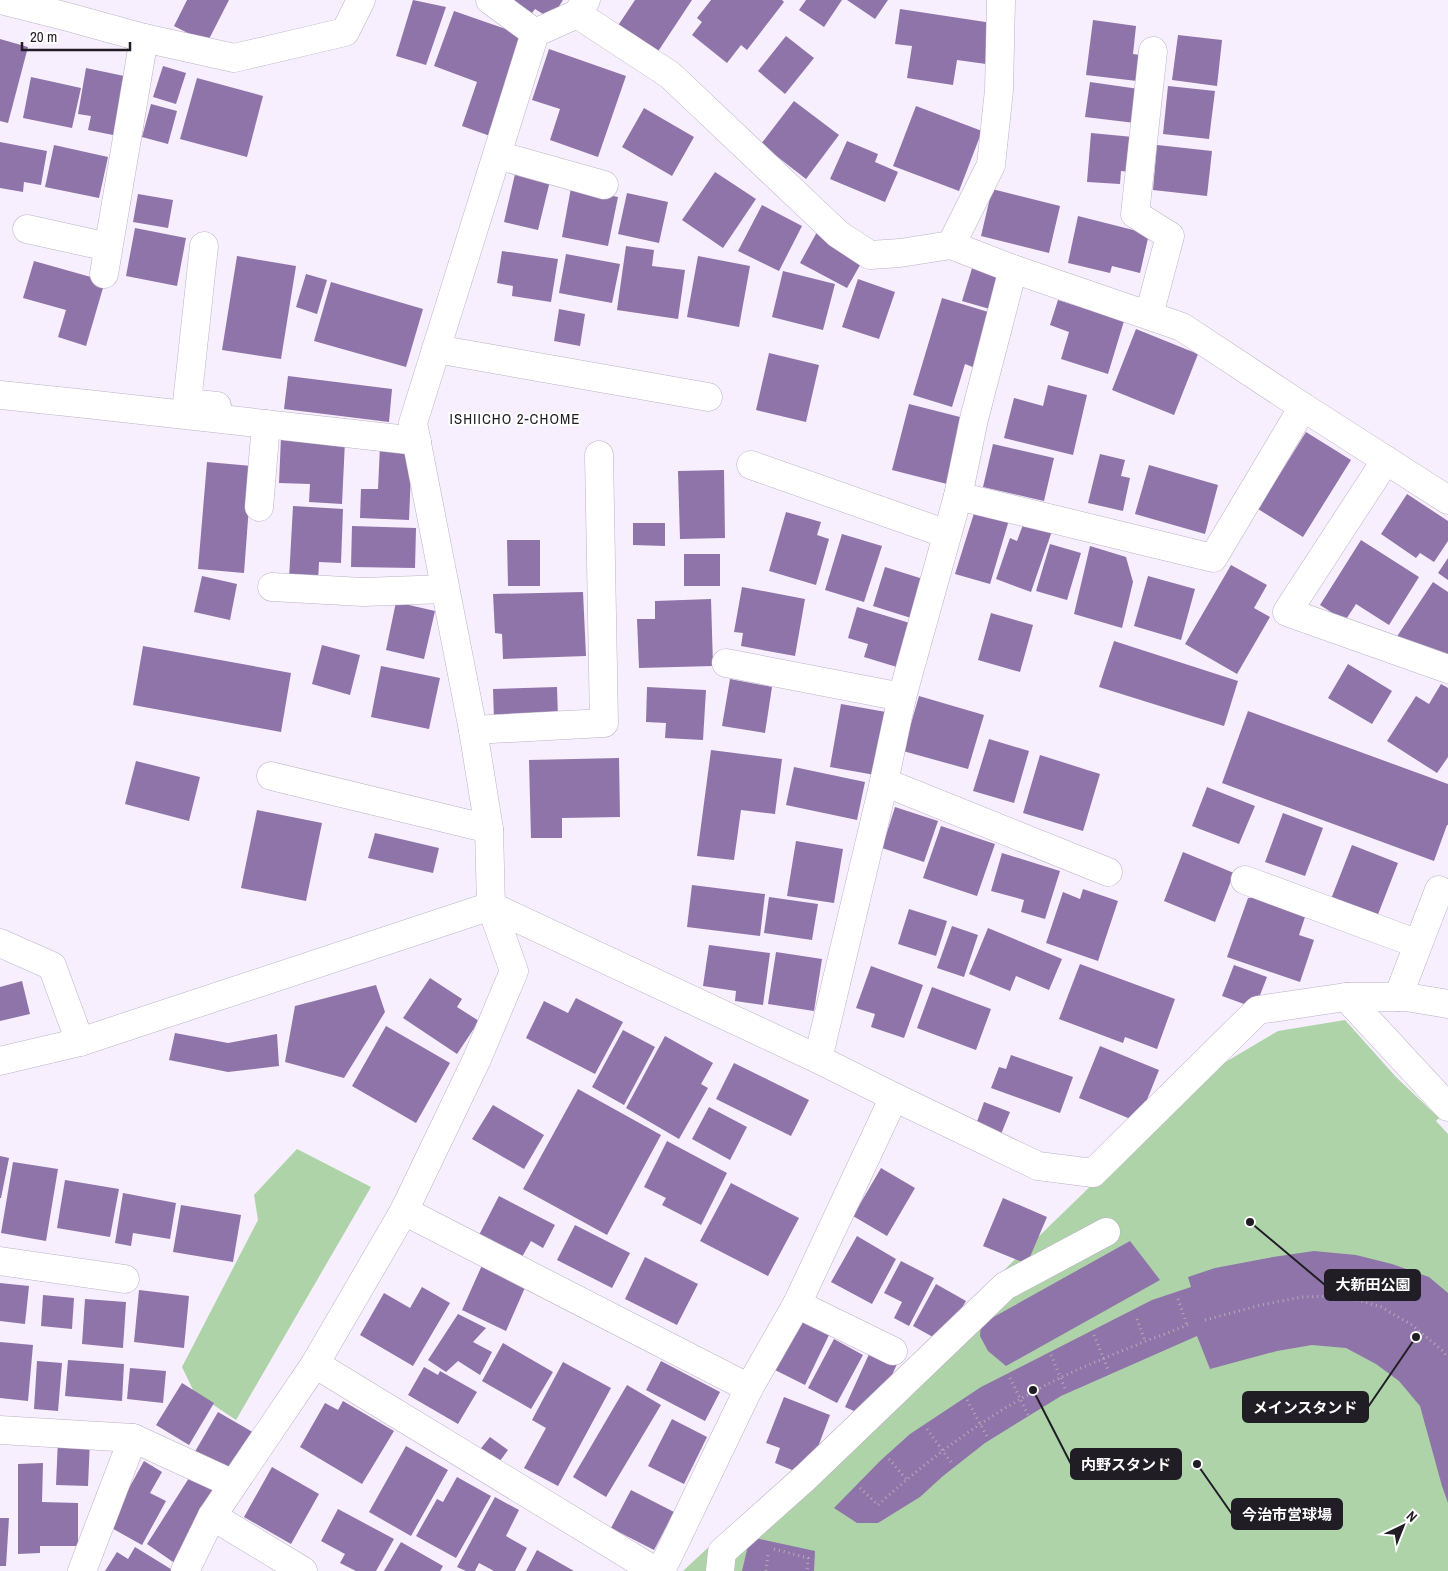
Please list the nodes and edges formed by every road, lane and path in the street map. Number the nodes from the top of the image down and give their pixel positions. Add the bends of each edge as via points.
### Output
1 (0, 0) edge
2 (361, 0) edge
3 (490, 0) edge
4 (1002, 0) edge
5 (582, 7) edge
6 (535, 34) junction
7 (144, 38) junction
8 (1153, 51) dead end
9 (497, 155) junction
10 (604, 185) dead end
11 (27, 228) dead end
12 (951, 244) junction
13 (204, 246) dead end
14 (108, 247) junction
15 (1013, 269) junction
16 (104, 274) dead end
17 (1149, 315) junction
18 (436, 349) junction
19 (0, 395) edge
20 (708, 397) dead end
21 (1303, 407) junction
22 (257, 423) junction
23 (417, 442) junction
24 (599, 454) dead end
25 (1386, 460) junction
26 (751, 465) dead end
27 (958, 496) junction
28 (1448, 500) edge
29 (259, 507) dead end
30 (947, 534) junction
31 (272, 587) dead end
32 (445, 589) junction
33 (726, 663) dead end
34 (1448, 669) edge
35 (902, 697) junction
36 (473, 730) junction
37 (271, 776) dead end
38 (884, 782) junction
39 (489, 829) junction
40 (1108, 872) dead end
41 (1245, 880) dead end
42 (1439, 890) dead end
43 (491, 906) junction
44 (0, 943) edge
45 (1418, 944) junction
46 (1346, 997) junction
47 (1398, 997) junction
48 (1448, 1004) edge
49 (80, 1042) junction
50 (818, 1059) junction
51 (0, 1061) edge
52 (894, 1097) junction
53 (1448, 1107) edge
54 (404, 1211) junction
55 (1106, 1232) dead end
56 (0, 1262) edge
57 (124, 1279) dead end
58 (1178, 1299) dead end
59 (797, 1304) junction
60 (1137, 1319) dead end
61 (1205, 1320) dead end
62 (1094, 1335) dead end
63 (1145, 1341) junction
64 (893, 1351) dead end
65 (1051, 1355) dead end
66 (1448, 1358) edge
67 (1104, 1359) junction
68 (315, 1364) junction
69 (1109, 1372) dead end
70 (1010, 1378) dead end
71 (1060, 1378) junction
72 (748, 1388) junction
73 (1066, 1391) dead end
74 (1020, 1398) junction
75 (967, 1400) dead end
76 (1028, 1414) dead end
77 (980, 1424) junction
78 (927, 1428) dead end
79 (0, 1430) edge
80 (133, 1438) junction
81 (988, 1438) dead end
82 (943, 1451) junction
83 (889, 1459) dead end
84 (953, 1465) dead end
85 (906, 1479) junction
86 (233, 1484) junction
87 (860, 1488) dead end
88 (212, 1516) junction
89 (82, 1571) edge
90 (185, 1571) edge
91 (303, 1571) edge
92 (655, 1571) edge
93 (662, 1571) edge
94 (720, 1571) edge
95 (766, 1571) edge
96 (807, 1571) edge

1 - 7 street
2 - 7 street via 346,32 234,58
3 - 6 street
4 - 12 street via 999,90 991,165
5 - 6 street
5 - 12 street via 670,75 838,234 870,255
6 - 9 street
7 - 14 street
8 - 17 street via 1135,214 1170,236
9 - 10 street
9 - 18 street
11 - 14 street
12 - 15 street
13 - 22 street via 187,403 250,409
14 - 16 street
15 - 17 street
15 - 27 street via 974,419
17 - 21 street via 1182,327
18 - 20 street
18 - 23 street via 413,423
19 - 22 street
21 - 25 street
21 - 27 street via 1213,558
22 - 23 street
22 - 29 street
23 - 32 street
24 - 36 street via 604,722
25 - 28 street
25 - 34 street via 1288,612
26 - 30 street
27 - 30 street
30 - 35 street
31 - 32 street via 363,592
32 - 36 street
33 - 35 street
35 - 38 street
36 - 39 street
37 - 39 street
38 - 40 street
38 - 50 street
39 - 43 street
41 - 45 street
42 - 45 street
43 - 49 street
43 - 50 street
43 - 54 street via 514,971
44 - 49 street via 52,966
45 - 47 street
46 - 47 street
46 - 52 street via 1258,1010 1093,1173 1038,1166
46 - 53 street
47 - 48 street
49 - 51 street
50 - 52 street
52 - 59 street
54 - 68 street
54 - 72 street
55 - 94 street via 1005,1286 807,1476 722,1552
56 - 57 street
58 - 63 path via 1189,1324
59 - 64 street
59 - 72 street
60 - 63 path
61 - 66 path via 1302,1296 1344,1296 1381,1307 1412,1325
62 - 67 path
63 - 67 path
65 - 71 path
67 - 69 path
67 - 71 path
68 - 86 street
68 - 92 street
70 - 74 path
71 - 73 path
71 - 74 path
72 - 93 street
74 - 76 path
74 - 77 path
75 - 77 path
77 - 81 path
77 - 82 path
78 - 82 path
79 - 80 street
80 - 86 street
80 - 89 street
82 - 84 path
82 - 85 path
83 - 85 path
85 - 87 path via 878,1505
86 - 88 street
88 - 90 street
88 - 91 street
95 - 96 path via 769,1548 808,1558

